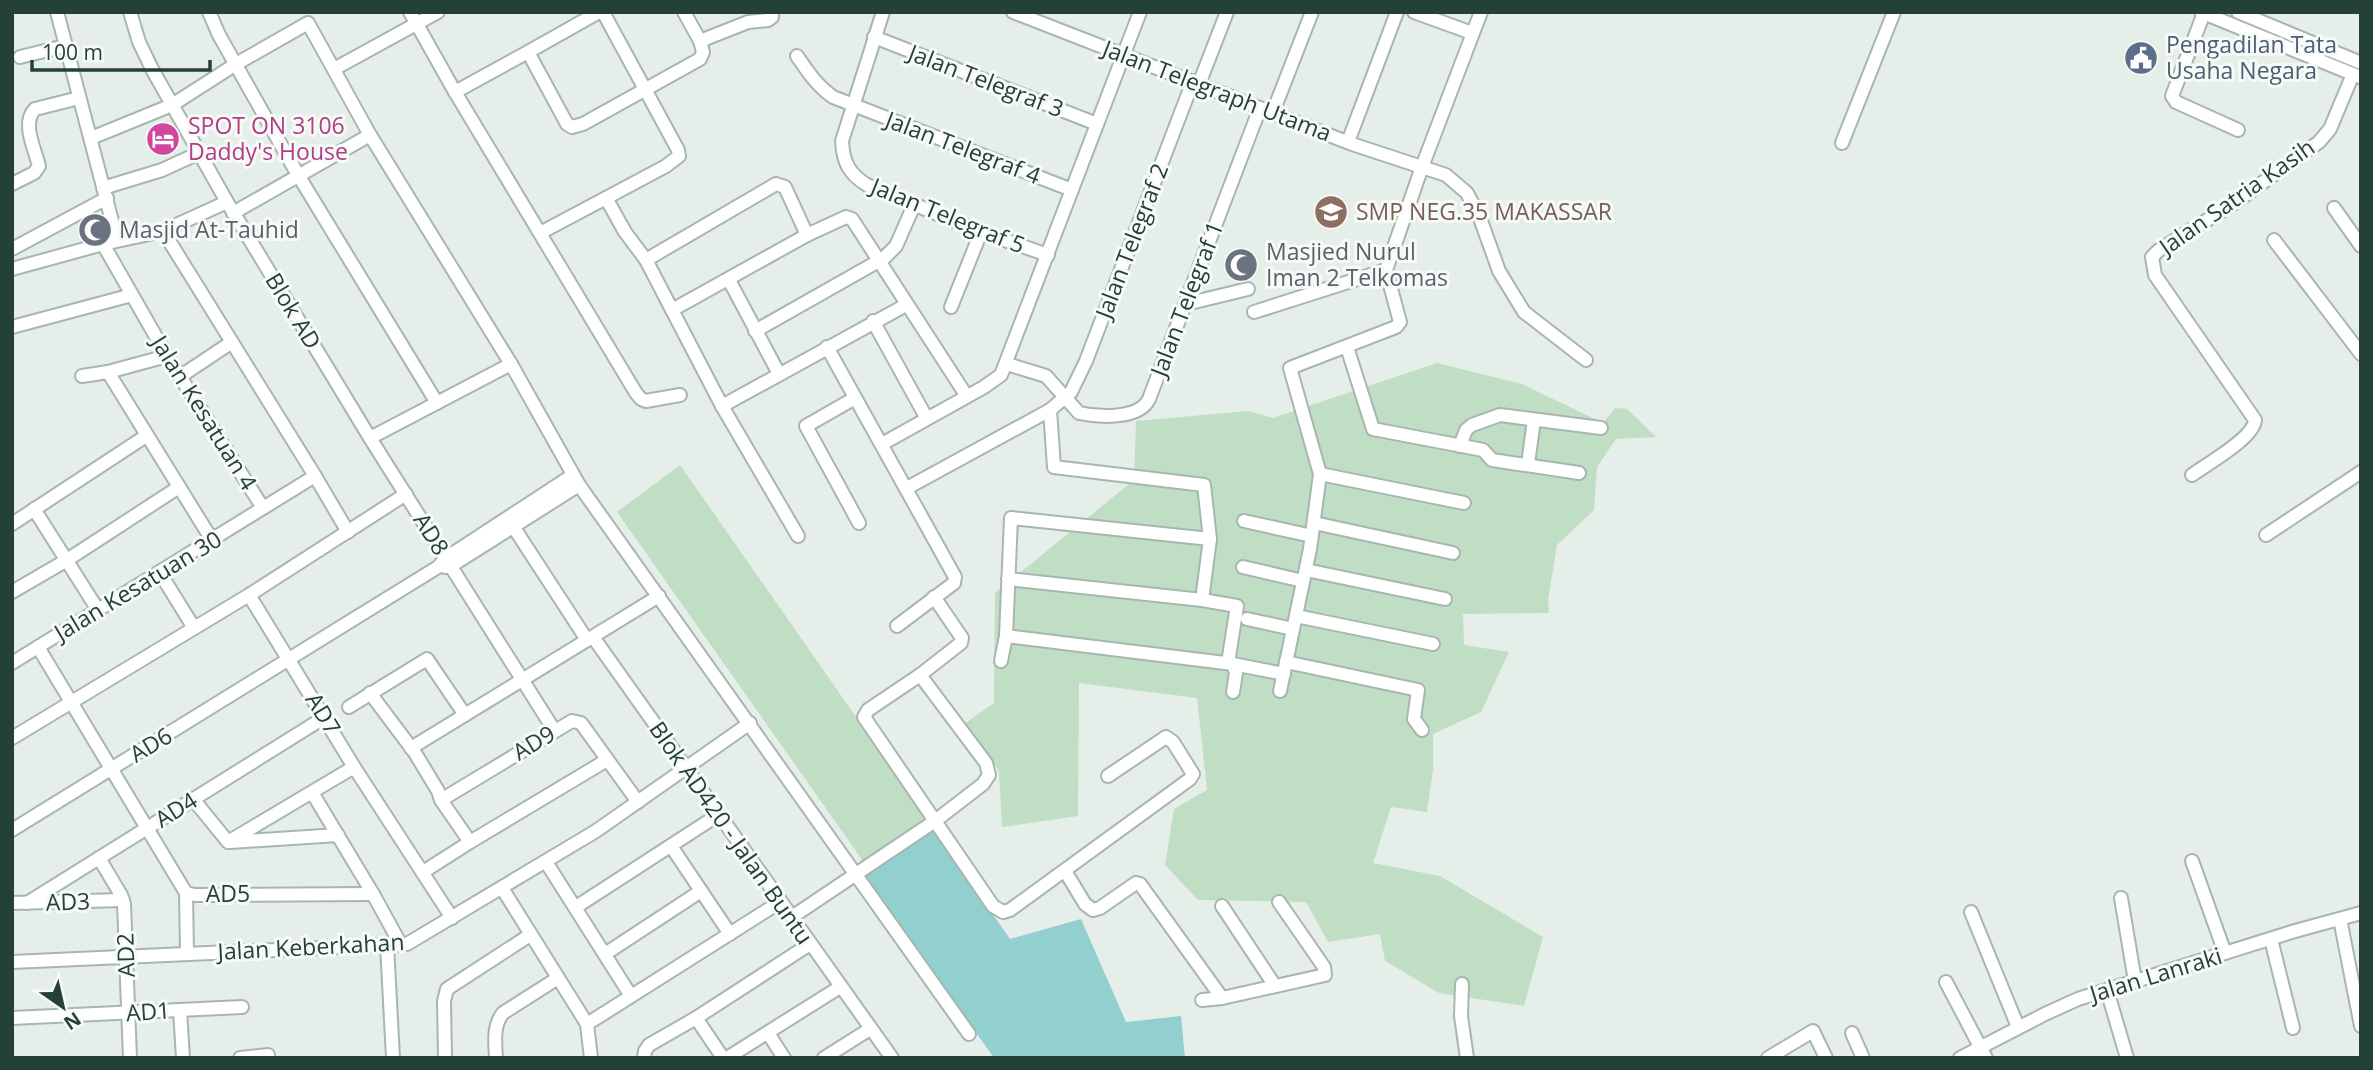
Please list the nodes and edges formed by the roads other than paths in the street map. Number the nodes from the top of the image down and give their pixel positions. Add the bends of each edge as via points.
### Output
1 (57, 12) edge
2 (130, 12) edge
3 (209, 12) edge
4 (438, 12) edge
5 (601, 12) edge
6 (684, 12) edge
7 (883, 12) edge
8 (1013, 12) edge
9 (1053, 12) edge
10 (1140, 12) edge
11 (1227, 12) edge
12 (1312, 12) edge
13 (1397, 12) edge
14 (1415, 12) edge
15 (1481, 12) edge
16 (1894, 12) edge
17 (2238, 12) edge
18 (2203, 13) edge
19 (772, 14) edge
20 (746, 17) edge
21 (305, 18) edge
22 (413, 18) edge
23 (1047, 26) junction
24 (2256, 26) junction
25 (1472, 33) junction
26 (874, 37) junction
27 (700, 41) junction
28 (65, 46) junction
29 (528, 52) junction
30 (1124, 54) junction
31 (797, 55) dead end
32 (20, 57) dead end
33 (236, 64) junction
34 (334, 69) junction
35 (2358, 71) edge
36 (1196, 82) junction
37 (645, 89) junction
38 (455, 92) junction
39 (79, 98) junction
40 (172, 105) junction
41 (853, 106) junction
42 (1260, 108) junction
43 (1273, 112) junction
44 (1097, 124) junction
45 (2238, 130) dead end
46 (370, 135) junction
47 (91, 138) junction
48 (1348, 142) junction
49 (1842, 143) dead end
50 (199, 153) junction
51 (1422, 167) junction
52 (298, 175) junction
53 (12, 184) edge
54 (1072, 190) junction
55 (105, 193) junction
56 (606, 198) junction
57 (914, 205) junction
58 (230, 208) junction
59 (2334, 208) dead end
60 (163, 231) junction
61 (981, 232) junction
62 (540, 233) junction
63 (807, 235) junction
64 (117, 240) junction
65 (2274, 240) dead end
66 (103, 244) junction
67 (2361, 246) edge
68 (12, 249) edge
69 (1048, 255) junction
70 (646, 260) junction
71 (878, 262) junction
72 (12, 270) edge
73 (1386, 270) junction
74 (729, 280) junction
75 (1248, 289) dead end
76 (132, 295) junction
77 (1186, 304) junction
78 (906, 305) junction
79 (951, 307) dead end
80 (672, 310) junction
81 (1254, 312) dead end
82 (873, 321) junction
83 (12, 327) edge
84 (755, 331) junction
85 (232, 342) junction
86 (827, 347) junction
87 (1346, 347) junction
88 (2361, 354) edge
89 (167, 356) junction
90 (1586, 360) dead end
91 (511, 364) junction
92 (1007, 364) junction
93 (108, 372) junction
94 (779, 374) junction
95 (82, 376) dead end
96 (181, 376) junction
97 (680, 395) dead end
98 (966, 396) junction
99 (855, 398) junction
100 (1066, 398) junction
101 (438, 403) junction
102 (722, 406) junction
103 (1050, 410) junction
104 (926, 417) junction
105 (1534, 419) junction
106 (1601, 428) dead end
107 (146, 436) junction
108 (370, 438) junction
109 (881, 444) junction
110 (1460, 446) junction
111 (1528, 464) junction
112 (2361, 472) edge
113 (1578, 473) dead end
114 (1320, 474) junction
115 (2192, 475) dead end
116 (315, 476) junction
117 (576, 480) junction
118 (179, 487) junction
119 (907, 488) junction
120 (406, 494) junction
121 (1464, 503) dead end
122 (263, 508) junction
123 (34, 509) junction
124 (1244, 521) dead end
125 (511, 522) junction
126 (859, 523) dead end
127 (12, 524) edge
128 (1313, 529) junction
129 (348, 532) junction
130 (2266, 535) dead end
131 (798, 536) dead end
132 (1210, 539) junction
133 (212, 540) junction
134 (1453, 553) dead end
135 (67, 560) junction
136 (445, 564) junction
137 (1243, 567) dead end
138 (160, 573) junction
139 (1305, 575) junction
140 (1008, 579) junction
141 (12, 592) edge
142 (249, 594) junction
143 (659, 596) junction
144 (934, 597) junction
145 (1445, 599) dead end
146 (1202, 600) junction
147 (98, 610) junction
148 (1247, 619) dead end
149 (1295, 623) junction
150 (897, 626) dead end
151 (194, 628) junction
152 (1006, 636) junction
153 (586, 641) junction
154 (1433, 644) dead end
155 (38, 647) junction
156 (289, 660) junction
157 (1001, 661) dead end
158 (12, 663) edge
159 (1230, 664) junction
160 (1285, 668) junction
161 (920, 675) junction
162 (521, 679) junction
163 (1280, 691) dead end
164 (1233, 692) dead end
165 (370, 693) junction
166 (70, 703) junction
167 (349, 706) dead end
168 (465, 715) junction
169 (325, 717) junction
170 (750, 723) junction
171 (554, 730) junction
172 (1422, 730) dead end
173 (12, 738) edge
174 (411, 748) junction
175 (607, 760) junction
176 (354, 767) junction
177 (110, 769) junction
178 (685, 769) junction
179 (1108, 776) dead end
180 (313, 794) junction
181 (193, 799) junction
182 (441, 800) junction
183 (638, 803) junction
184 (718, 815) junction
185 (935, 821) junction
186 (147, 828) junction
187 (12, 830) edge
188 (338, 835) junction
189 (228, 842) junction
190 (470, 842) junction
191 (671, 846) junction
192 (99, 858) junction
193 (2192, 861) dead end
194 (546, 862) junction
195 (1065, 871) junction
196 (423, 872) junction
197 (856, 873) junction
198 (502, 888) junction
199 (701, 891) junction
200 (186, 893) junction
201 (373, 894) junction
202 (2121, 898) dead end
203 (123, 900) junction
204 (780, 902) junction
205 (1279, 902) dead end
206 (12, 903) edge
207 (27, 903) junction
208 (1222, 906) dead end
209 (576, 907) junction
210 (1970, 912) dead end
211 (2361, 913) edge
212 (792, 917) junction
213 (452, 918) junction
214 (2340, 919) junction
215 (730, 934) junction
216 (530, 935) junction
217 (2271, 939) junction
218 (401, 944) junction
219 (810, 944) junction
220 (387, 946) junction
221 (187, 953) junction
222 (2225, 953) junction
223 (605, 954) junction
224 (125, 956) junction
225 (12, 962) edge
226 (558, 978) junction
227 (2135, 981) junction
228 (1946, 982) dead end
229 (1462, 984) dead end
230 (1275, 986) junction
231 (840, 987) junction
232 (2107, 990) junction
233 (631, 996) junction
234 (1222, 998) junction
235 (1202, 1000) dead end
236 (242, 1007) dead end
237 (180, 1010) junction
238 (128, 1013) junction
239 (12, 1018) edge
240 (696, 1018) junction
241 (587, 1024) junction
242 (2361, 1026) edge
243 (2018, 1027) junction
244 (2294, 1028) dead end
245 (870, 1029) junction
246 (768, 1033) junction
247 (1852, 1033) dead end
248 (969, 1034) dead end
249 (1983, 1052) edge
250 (268, 1055) dead end
251 (130, 1058) edge
252 (183, 1058) edge
253 (240, 1058) edge
254 (393, 1058) edge
255 (445, 1058) edge
256 (496, 1058) edge
257 (591, 1058) edge
258 (644, 1058) edge
259 (725, 1058) edge
260 (784, 1058) edge
261 (824, 1058) edge
262 (892, 1058) edge
263 (1467, 1058) edge
264 (1768, 1058) edge
265 (1826, 1058) edge
266 (1863, 1058) edge
267 (1961, 1058) edge
268 (2127, 1058) edge

1 - 28 street
2 - 40 street, Blok AD via 139,42
3 - 33 street
4 - 22 street
5 - 29 street
5 - 37 street
6 - 27 street
7 - 26 street, Jalan Telegraf 5
8 - 23 street, Jalan Telegraph Utama
9 - 23 street
10 - 30 street
11 - 36 street, Jalan Telegraf 2
12 - 43 street
13 - 48 street
14 - 25 street
15 - 25 street
16 - 49 street
17 - 24 street
18 - 24 street
18 - 45 street via 2172,96 2176,102
19 - 20 street via 768,20
20 - 27 street
21 - 33 street
21 - 34 street
22 - 34 street
22 - 38 street
23 - 30 street, Jalan Telegraph Utama
24 - 35 street
25 - 51 street
26 - 41 street, Jalan Telegraf 5
26 - 44 street, Jalan Telegraf 3
27 - 37 street via 700,59
28 - 32 street
28 - 39 street
29 - 37 street via 572,127
29 - 38 street
30 - 36 street, Jalan Telegraph Utama
30 - 44 street
31 - 41 street, Jalan Telegraf 4 via 821,89
33 - 40 street
33 - 52 street
34 - 46 street
35 - 115 street, Jalan Satria Kasih via 2319,142 2152,257 2155,275 2255,420 2249,435
36 - 42 street, Jalan Telegraph Utama
36 - 100 street, Jalan Telegraf 2 via 1082,371
37 - 56 street via 679,156
38 - 62 street
39 - 47 street
39 - 53 street via 31,112 28,123 39,166
40 - 47 street
40 - 50 street, Blok AD
41 - 54 street, Jalan Telegraf 4
41 - 57 street, Jalan Telegraf 5 via 842,141 847,166 867,185
42 - 43 street, Jalan Telegraph Utama
42 - 77 street, Jalan Telegraf 1
43 - 48 street, Jalan Telegraph Utama
44 - 54 street
46 - 52 street
46 - 91 street
47 - 55 street
48 - 51 street, Jalan Telegraph Utama
50 - 55 street
50 - 58 street, Blok AD
51 - 73 street
51 - 90 street, Jalan Telegraph Utama via 1446,175 1462,187 1480,218 1499,271 1524,312
52 - 58 street
52 - 101 street
54 - 69 street
55 - 64 street
55 - 68 street
56 - 62 street
56 - 70 street
57 - 61 street, Jalan Telegraf 5
57 - 71 street via 896,246
58 - 60 street
58 - 108 street, Blok AD
59 - 67 street
60 - 64 street
60 - 85 street
61 - 69 street, Jalan Telegraf 5
61 - 79 street
62 - 97 street via 641,399
63 - 70 street via 785,187 776,184
63 - 71 street via 839,218 850,218
63 - 74 street
64 - 66 street
65 - 88 street
66 - 72 street
66 - 76 street, Jalan Kesatuan 4
69 - 92 street
70 - 80 street
71 - 78 street
71 - 84 street
73 - 81 street
73 - 87 street via 1400,322
74 - 80 street
74 - 84 street
75 - 77 street
76 - 83 street
76 - 89 street, Jalan Kesatuan 4
77 - 100 street, Jalan Telegraf 1 via 1144,407 1135,412 1092,415 1074,411
78 - 82 street
78 - 98 street
80 - 102 street
82 - 86 street
82 - 104 street
84 - 94 street
85 - 96 street
85 - 116 street
86 - 94 street
86 - 99 street
87 - 110 street via 1373,429
87 - 114 street via 1290,368
89 - 93 street
89 - 96 street, Jalan Kesatuan 4
91 - 101 street
91 - 117 street
92 - 98 street via 994,380
92 - 100 street via 1046,376
93 - 95 street
93 - 107 street
94 - 102 street
96 - 122 street, Jalan Kesatuan 4
98 - 104 street
99 - 109 street
99 - 126 street via 806,426
100 - 103 street
101 - 108 street
102 - 131 street
103 - 119 street
103 - 132 street via 1054,467 1204,485
104 - 109 street
105 - 106 street
105 - 110 street via 1500,415 1483,420 1466,430
105 - 111 street
107 - 118 street
107 - 123 street
108 - 120 street, Blok AD
109 - 119 street
110 - 111 street via 1483,450 1492,460
111 - 113 street
112 - 130 street
114 - 121 street
114 - 128 street
116 - 122 street, Jalan Kesatuan 4
116 - 129 street
117 - 125 street, AD6
117 - 143 street
118 - 133 street
118 - 135 street
119 - 144 street via 956,579
120 - 129 street, AD8
120 - 136 street, AD8
122 - 133 street, Jalan Kesatuan 30
123 - 127 street
123 - 135 street
124 - 128 street
125 - 136 street, AD6
125 - 153 street, Blok AD420 - Jalan Buntu
128 - 134 street
128 - 139 street
129 - 142 street, AD8
132 - 140 street via 1011,518
132 - 146 street
133 - 138 street, Jalan Kesatuan 30
135 - 141 street
135 - 147 street
136 - 156 street, AD6
136 - 162 street, AD8
137 - 139 street
138 - 147 street, Jalan Kesatuan 30
138 - 151 street
139 - 145 street
139 - 149 street
140 - 146 street
140 - 152 street
142 - 151 street, AD8
142 - 156 street, AD7
143 - 153 street
143 - 170 street
144 - 150 street
144 - 161 street via 962,641
146 - 159 street via 1237,606
147 - 155 street, Jalan Kesatuan 30
148 - 149 street
149 - 154 street
149 - 160 street
151 - 166 street, AD8
152 - 157 street
152 - 159 street
153 - 162 street
153 - 178 street, Blok AD420 - Jalan Buntu
155 - 158 street, Jalan Kesatuan 30
155 - 166 street, AD5
156 - 169 street, AD7
156 - 177 street, AD6
159 - 160 street
159 - 164 street via 1236,673
160 - 163 street
160 - 172 street via 1418,690 1414,719
161 - 185 street via 989,770 983,784
161 - 185 street via 864,717
162 - 168 street
162 - 171 street, AD8
165 - 167 street
165 - 168 street via 428,659
165 - 174 street
166 - 173 street, AD8
166 - 177 street, AD5
168 - 174 street
169 - 176 street, AD7
169 - 181 street, AD4
170 - 178 street, Jalan Keberkahan
170 - 197 street
171 - 175 street, AD9 via 572,721 581,723
171 - 182 street, AD9
174 - 182 street
175 - 183 street, AD9
175 - 190 street
176 - 180 street
176 - 196 street, AD7
177 - 186 street, AD5
177 - 187 street, AD6
178 - 183 street, Jalan Keberkahan
178 - 184 street, Blok AD420 - Jalan Buntu
179 - 195 street via 1166,737 1193,774
180 - 188 street
180 - 189 street
181 - 186 street, AD4
181 - 189 street
182 - 190 street
183 - 194 street, Jalan Keberkahan
184 - 191 street
184 - 204 street, Blok AD420 - Jalan Buntu
185 - 195 street via 999,911 1010,910
185 - 197 street
186 - 192 street, AD4
186 - 200 street, AD5
188 - 189 street
188 - 201 street
190 - 196 street
191 - 199 street
191 - 209 street
192 - 203 street, AD2
192 - 207 street, AD4
193 - 222 street
194 - 198 street, Jalan Keberkahan
194 - 209 street
195 - 234 street via 1093,910 1140,884
196 - 213 street, AD7
197 - 212 street
197 - 248 street
198 - 213 street, Jalan Keberkahan
198 - 216 street
199 - 215 street
199 - 223 street
200 - 201 street, AD5
200 - 221 street
201 - 218 street
202 - 227 street
203 - 207 street, AD3
203 - 224 street, AD2
204 - 212 street, Blok AD420 - Jalan Buntu
204 - 215 street
205 - 230 street via 1325,972 1320,978
206 - 207 street, AD3
208 - 230 street
209 - 223 street
210 - 243 street
211 - 214 street, Jalan Lanraki
212 - 219 street, Blok AD420 - Jalan Buntu
213 - 218 street, Jalan Keberkahan via 414,942
214 - 217 street, Jalan Lanraki
214 - 242 street
215 - 233 street
216 - 226 street
216 - 255 street via 447,989
217 - 222 street, Jalan Lanraki
217 - 244 street
218 - 220 street, Jalan Keberkahan
219 - 231 street, Blok AD420 - Jalan Buntu
219 - 240 street
220 - 221 street, Jalan Keberkahan
220 - 254 street
221 - 224 street, Jalan Keberkahan
222 - 227 street, Jalan Lanraki
223 - 233 street
224 - 225 street, Jalan Keberkahan
224 - 238 street, AD2
226 - 241 street
226 - 256 street via 503,1013 497,1025
227 - 232 street, Jalan Lanraki
228 - 249 street
229 - 263 street
230 - 234 street
231 - 245 street, Blok AD420 - Jalan Buntu
231 - 246 street
232 - 243 street, Jalan Lanraki
232 - 268 street
233 - 241 street
234 - 235 street
236 - 237 street, AD1
237 - 238 street, AD1
237 - 252 street
238 - 239 street, AD1
238 - 251 street, AD2
240 - 258 street via 649,1045
240 - 259 street
241 - 257 street
243 - 249 street, Jalan Lanraki
245 - 261 street
245 - 262 street, Blok AD420 - Jalan Buntu
246 - 259 street
246 - 260 street
247 - 266 street
249 - 267 street, Jalan Lanraki
250 - 253 street
264 - 265 street via 1813,1031

